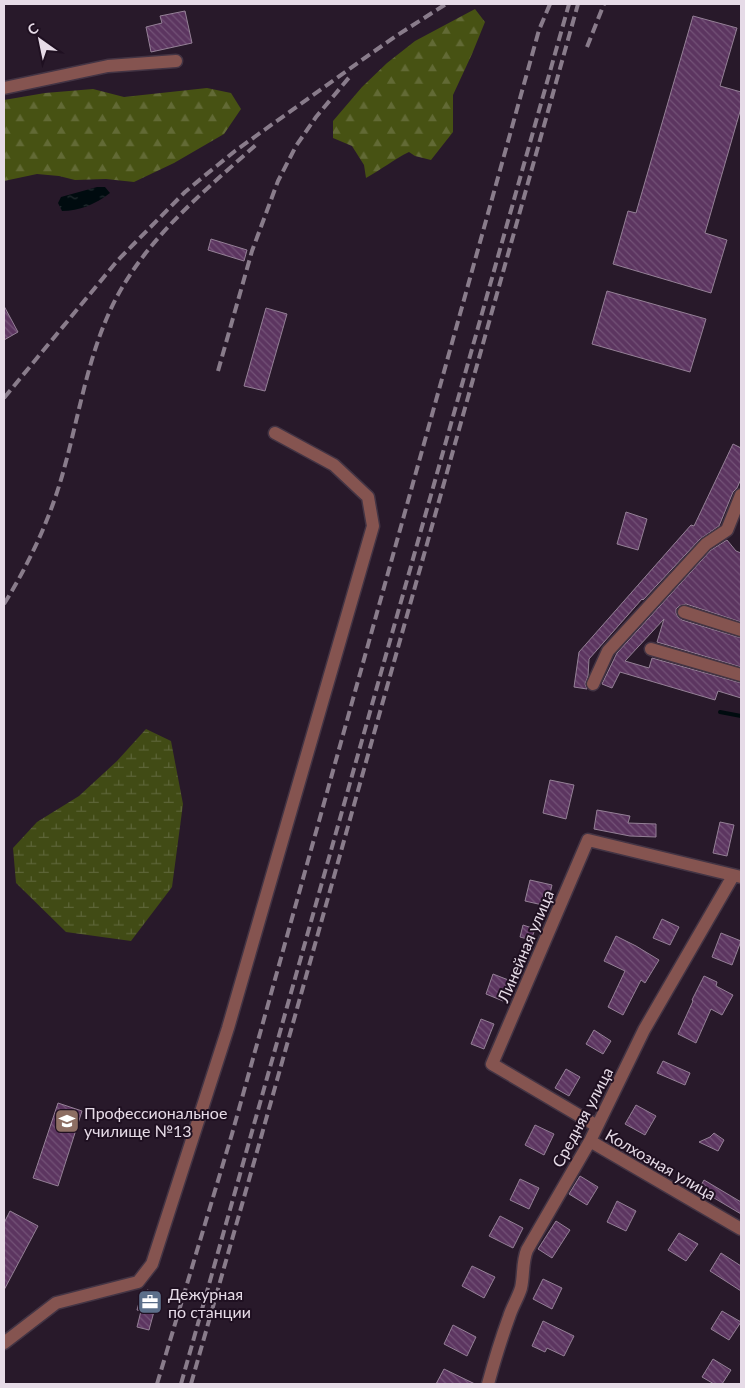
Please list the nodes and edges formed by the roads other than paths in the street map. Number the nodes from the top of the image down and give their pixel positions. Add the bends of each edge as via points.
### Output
1 (176, 61) dead end
2 (4, 88) edge
3 (275, 433) dead end
4 (741, 495) edge
5 (684, 612) dead end
6 (741, 630) edge
7 (651, 649) dead end
8 (741, 674) edge
9 (593, 684) dead end
10 (737, 876) edge
11 (597, 1126) junction
12 (590, 1142) junction
13 (741, 1229) edge
14 (4, 1343) edge
15 (488, 1384) edge

1 - 2 street via 108,66
3 - 14 street via 334,465 368,497 373,526 228,1028 152,1264 138,1282 56,1302
4 - 9 street via 727,530 706,544 608,650
5 - 6 street
7 - 8 street
10 - 11 street, Средняя улица via 644,1030
10 - 11 street, Линейная улица via 588,840 492,1064
11 - 12 street, Средняя улица
12 - 13 street, Колхозная улица
12 - 15 street, Средняя улица via 524,1257 520,1290

